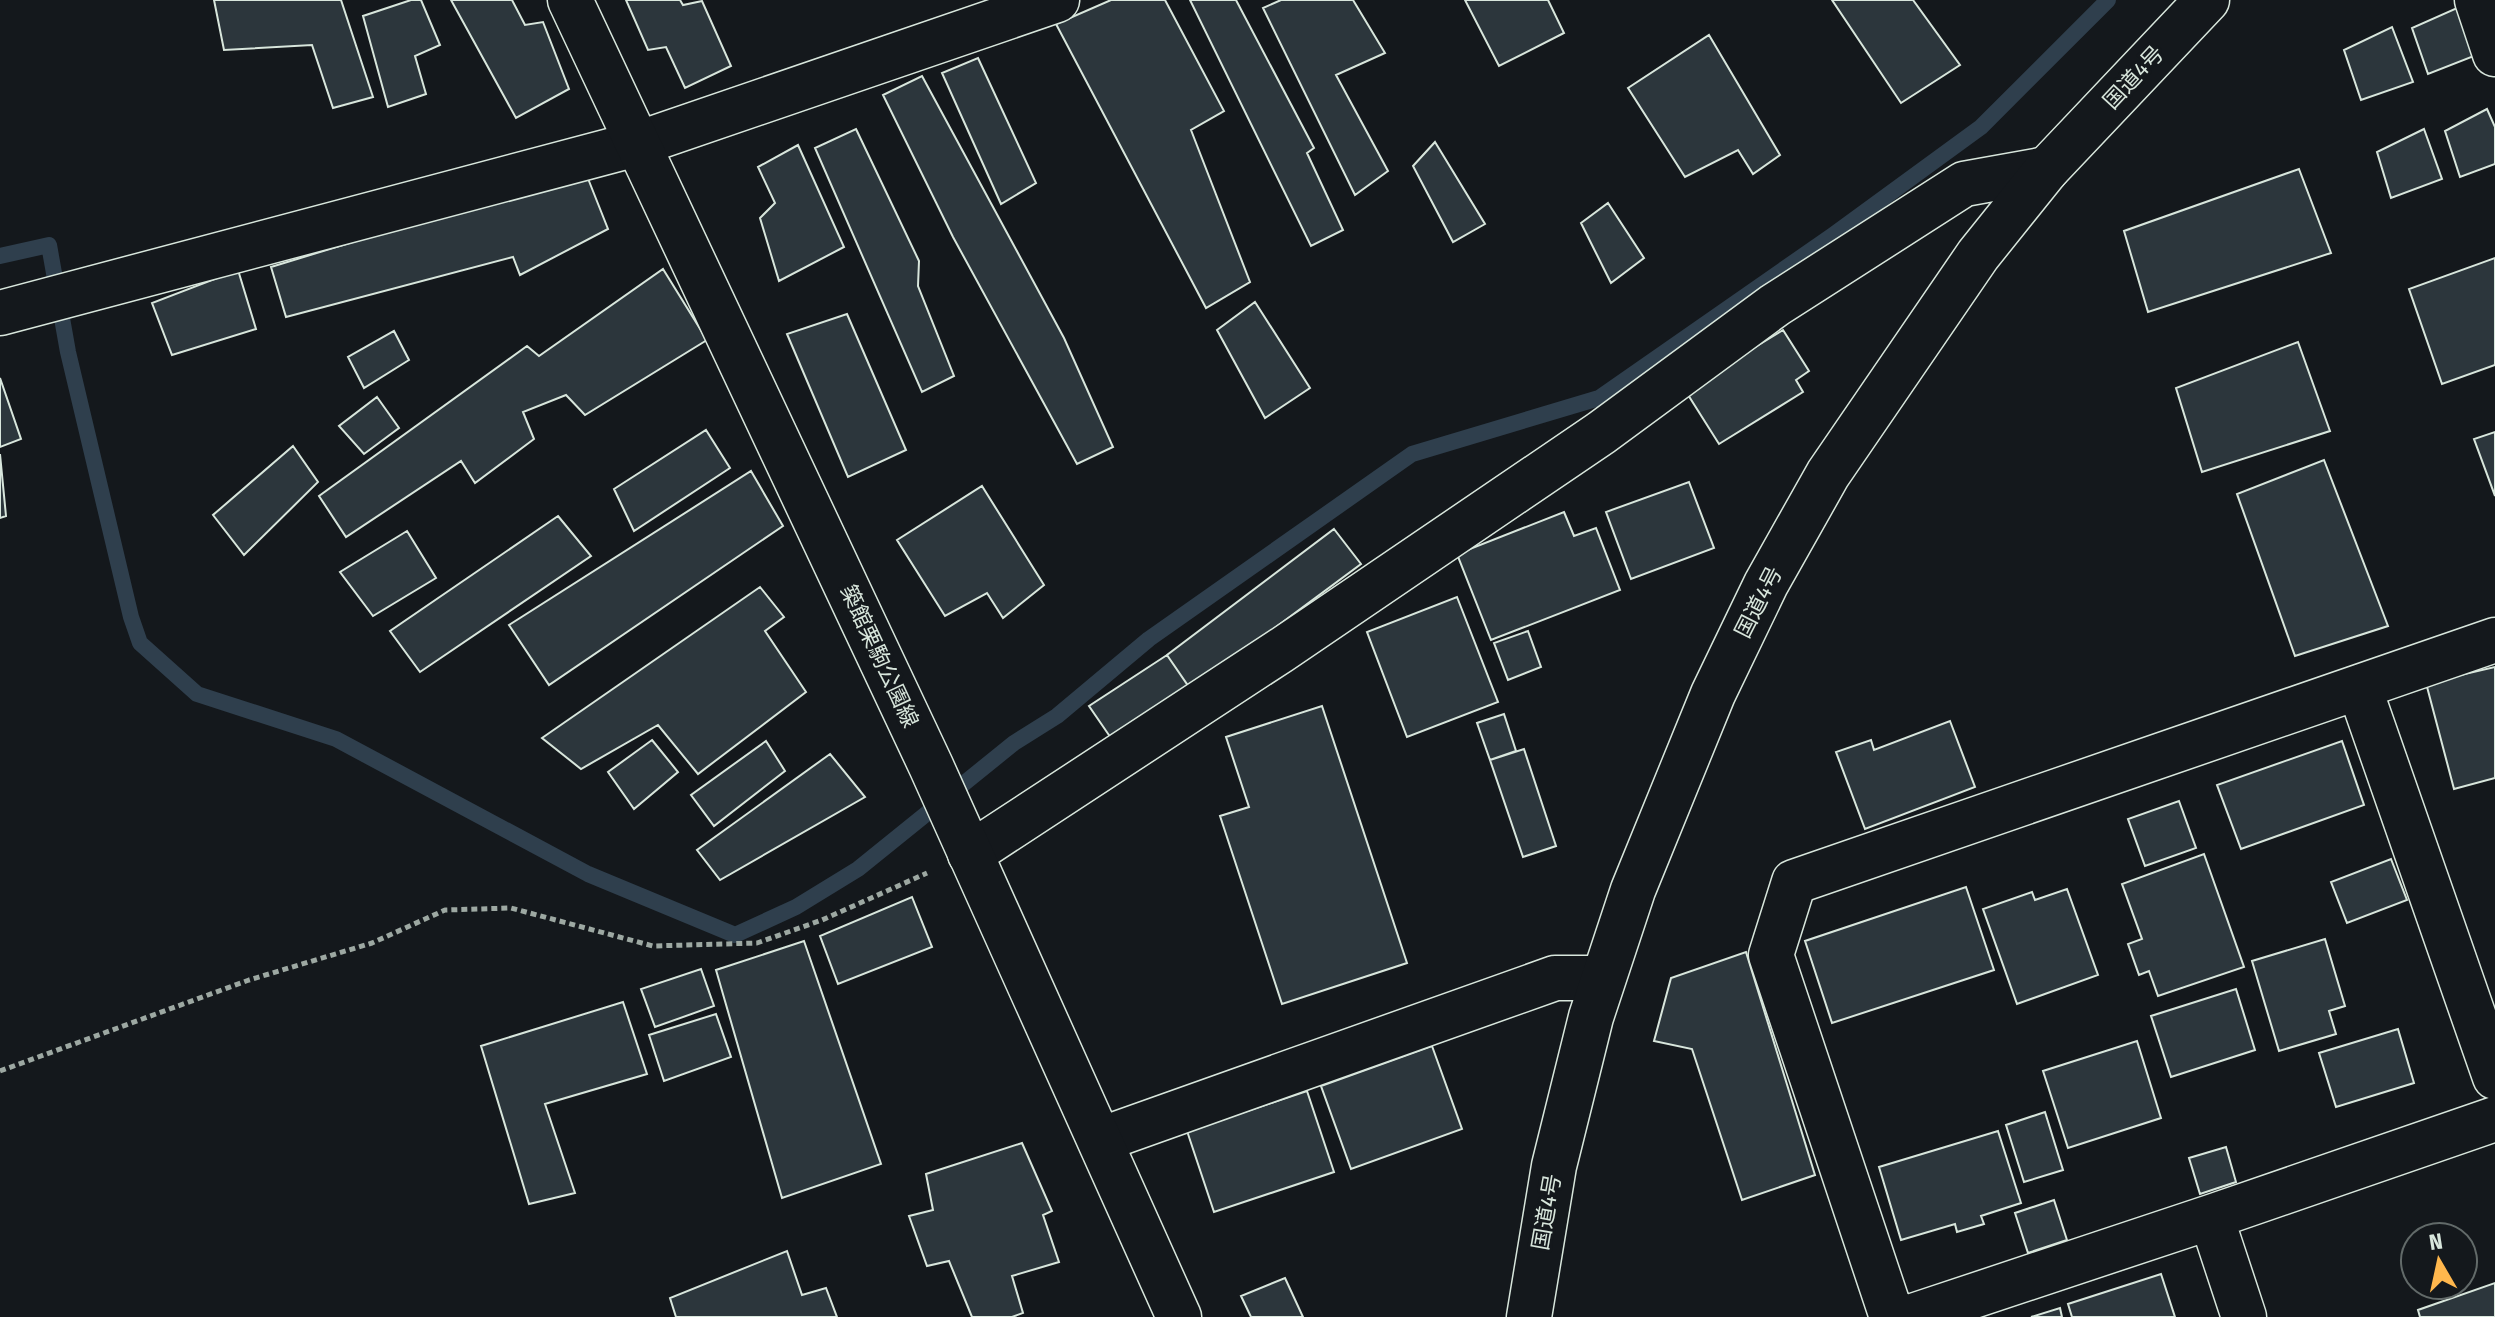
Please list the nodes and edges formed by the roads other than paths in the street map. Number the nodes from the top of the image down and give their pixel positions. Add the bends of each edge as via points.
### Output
1 (570, 0) edge
2 (1057, 0) edge
3 (2207, 0) edge
4 (2477, 0) edge
5 (2495, 54) edge
6 (640, 143) junction
7 (2047, 169) junction
8 (13, 310) edge
9 (2495, 640) edge
10 (2359, 687) junction
11 (965, 841) junction
12 (1603, 978) junction
13 (2495, 1077) edge
14 (2495, 1119) edge
15 (1100, 1140) junction
16 (2211, 1217) junction
17 (1179, 1317) edge
18 (1529, 1317) edge
19 (1892, 1317) edge
20 (1910, 1317) edge
21 (2244, 1317) edge

1 - 6 main road, 築館栗駒公園線
2 - 6 main road
3 - 7 main road, 国道4号
4 - 5 main road
6 - 8 main road
6 - 11 main road, 築館栗駒公園線
7 - 11 main road via 1964,184 1775,305 1601,433 1280,651
7 - 12 main road, 国道4号 via 1978,255 1828,474 1766,584 1707,708
9 - 10 main road
10 - 13 main road
10 - 19 main road via 1794,882 1771,955
11 - 15 main road, 築館栗駒公園線
12 - 15 main road via 1555,978
12 - 18 main road, 国道4号 via 1554,1166
14 - 16 main road
15 - 17 main road, 築館栗駒公園線
16 - 20 main road
16 - 21 main road

